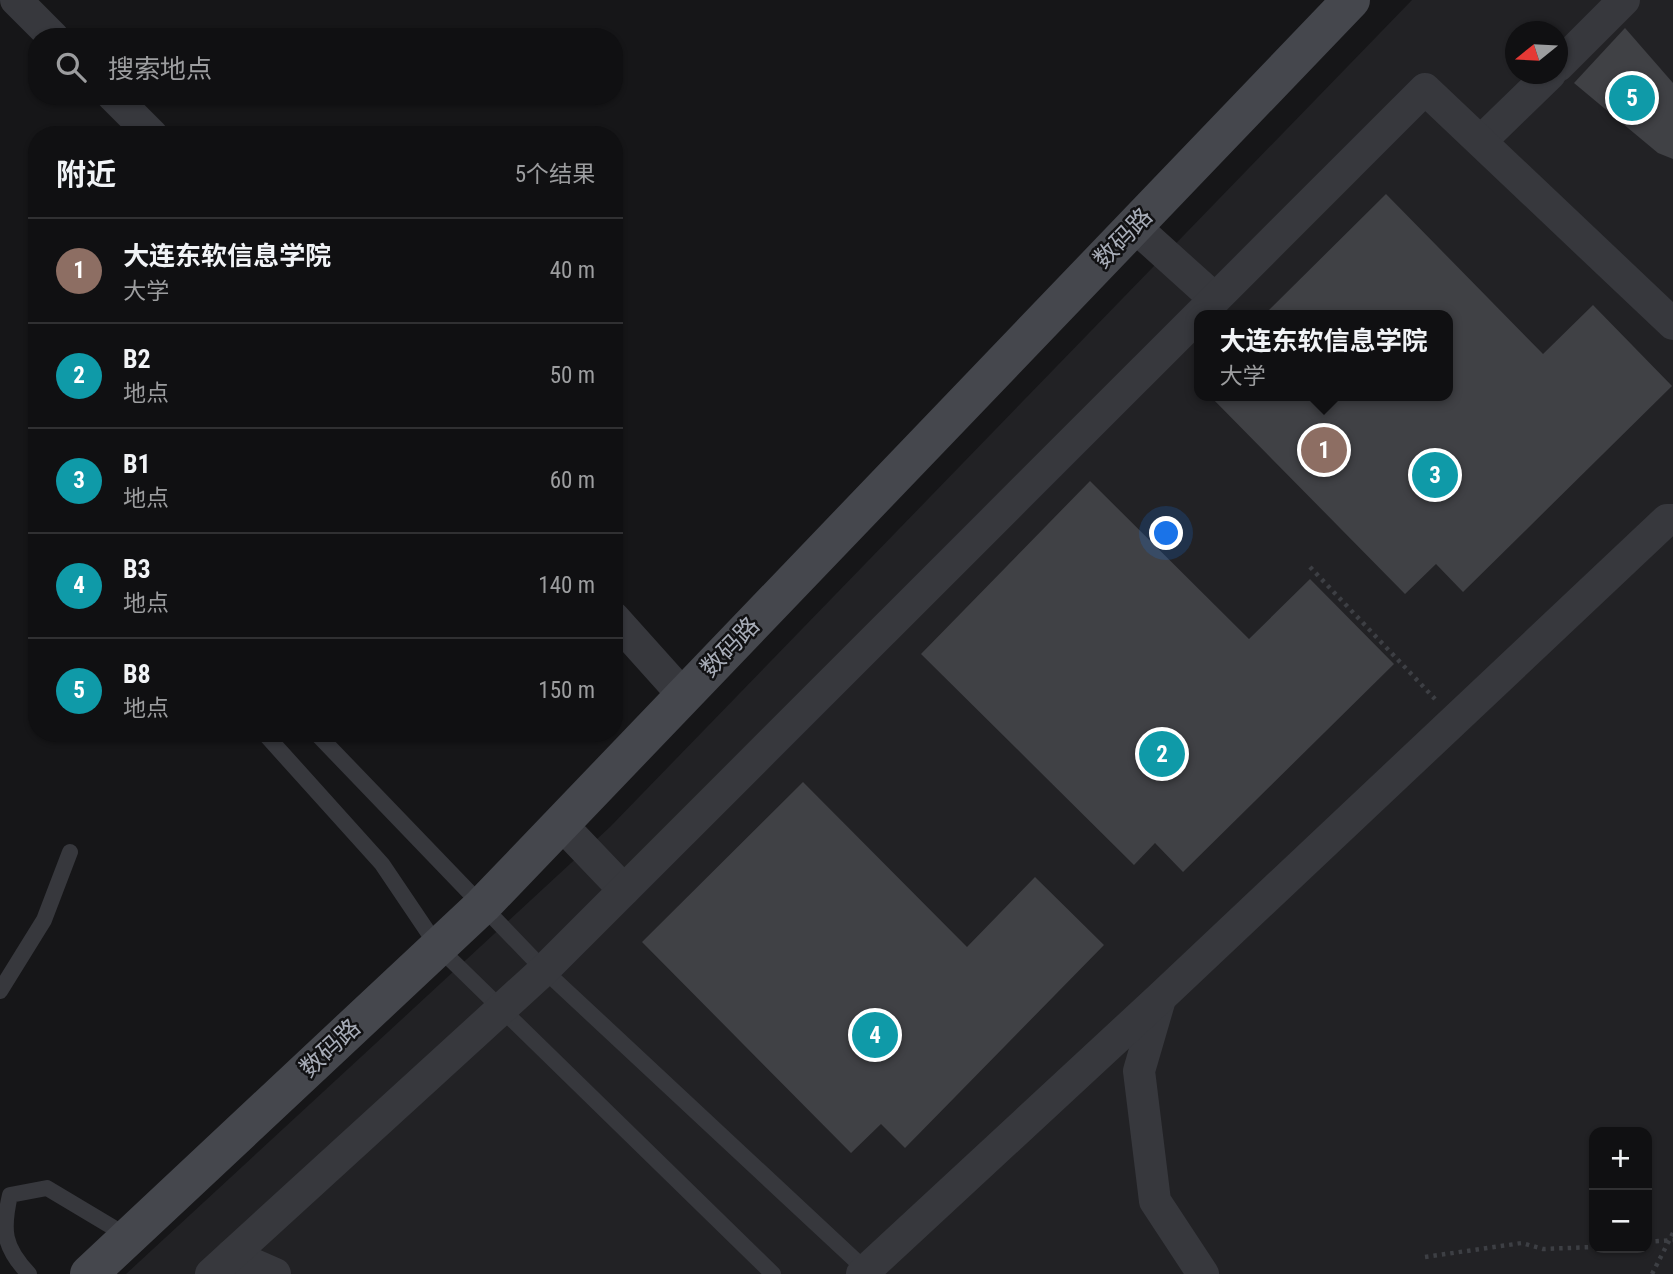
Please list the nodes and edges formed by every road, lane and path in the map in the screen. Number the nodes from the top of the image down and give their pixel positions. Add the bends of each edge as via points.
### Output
1 (16, 0) edge
2 (1351, 0) edge
3 (1624, 0) edge
4 (44, 28) edge
5 (1568, 56) edge
6 (1540, 84) edge
7 (122, 105) edge
8 (143, 126) edge
9 (1481, 141) junction
10 (1134, 226) junction
11 (1215, 299) junction
12 (1204, 310) edge
13 (1194, 320) edge
14 (1673, 324) edge
15 (1673, 520) edge
16 (1310, 567) dead end
17 (623, 628) edge
18 (684, 695) junction
19 (1455, 720) junction
20 (272, 742) edge
21 (325, 742) edge
22 (561, 824) junction
23 (70, 852) dead end
24 (624, 890) junction
25 (483, 905) junction
26 (439, 947) junction
27 (544, 970) junction
28 (0, 991) edge
29 (1161, 998) junction
30 (502, 1009) junction
31 (5, 1190) edge
32 (1673, 1233) edge
33 (129, 1237) junction
34 (1671, 1240) edge
35 (1652, 1242) edge
36 (1589, 1247) edge
37 (1673, 1250) edge
38 (1426, 1257) dead end
39 (221, 1265) edge
40 (866, 1273) edge
41 (29, 1274) edge
42 (89, 1274) edge
43 (275, 1274) edge
44 (774, 1274) edge
45 (1203, 1274) edge
46 (1652, 1274) edge

1 - 4 street
2 - 10 main road, 数码路
3 - 5 street
6 - 9 street
7 - 8 street
9 - 11 street via 1426,89
9 - 14 street
10 - 11 street
10 - 18 main road, 数码路
11 - 12 street
13 - 24 street
15 - 19 street via 1667,520
16 - 19 path
17 - 18 street
18 - 22 main road, 数码路
19 - 29 street
20 - 26 lane via 382,864
21 - 25 lane
22 - 24 street
22 - 25 main road, 数码路
23 - 28 lane via 44,920
24 - 27 street
25 - 26 main road, 数码路
25 - 27 lane
26 - 30 lane
26 - 33 main road, 数码路
27 - 30 street
27 - 40 lane
29 - 40 street
29 - 45 street via 1139,1071 1155,1200
30 - 39 street
30 - 44 lane
31 - 33 lane via 47,1188
31 - 41 lane via 3,1227 15,1260
32 - 34 path
33 - 42 main road, 数码路
34 - 35 path
34 - 37 path
34 - 46 path
36 - 38 path via 1543,1250 1522,1244
39 - 43 street

